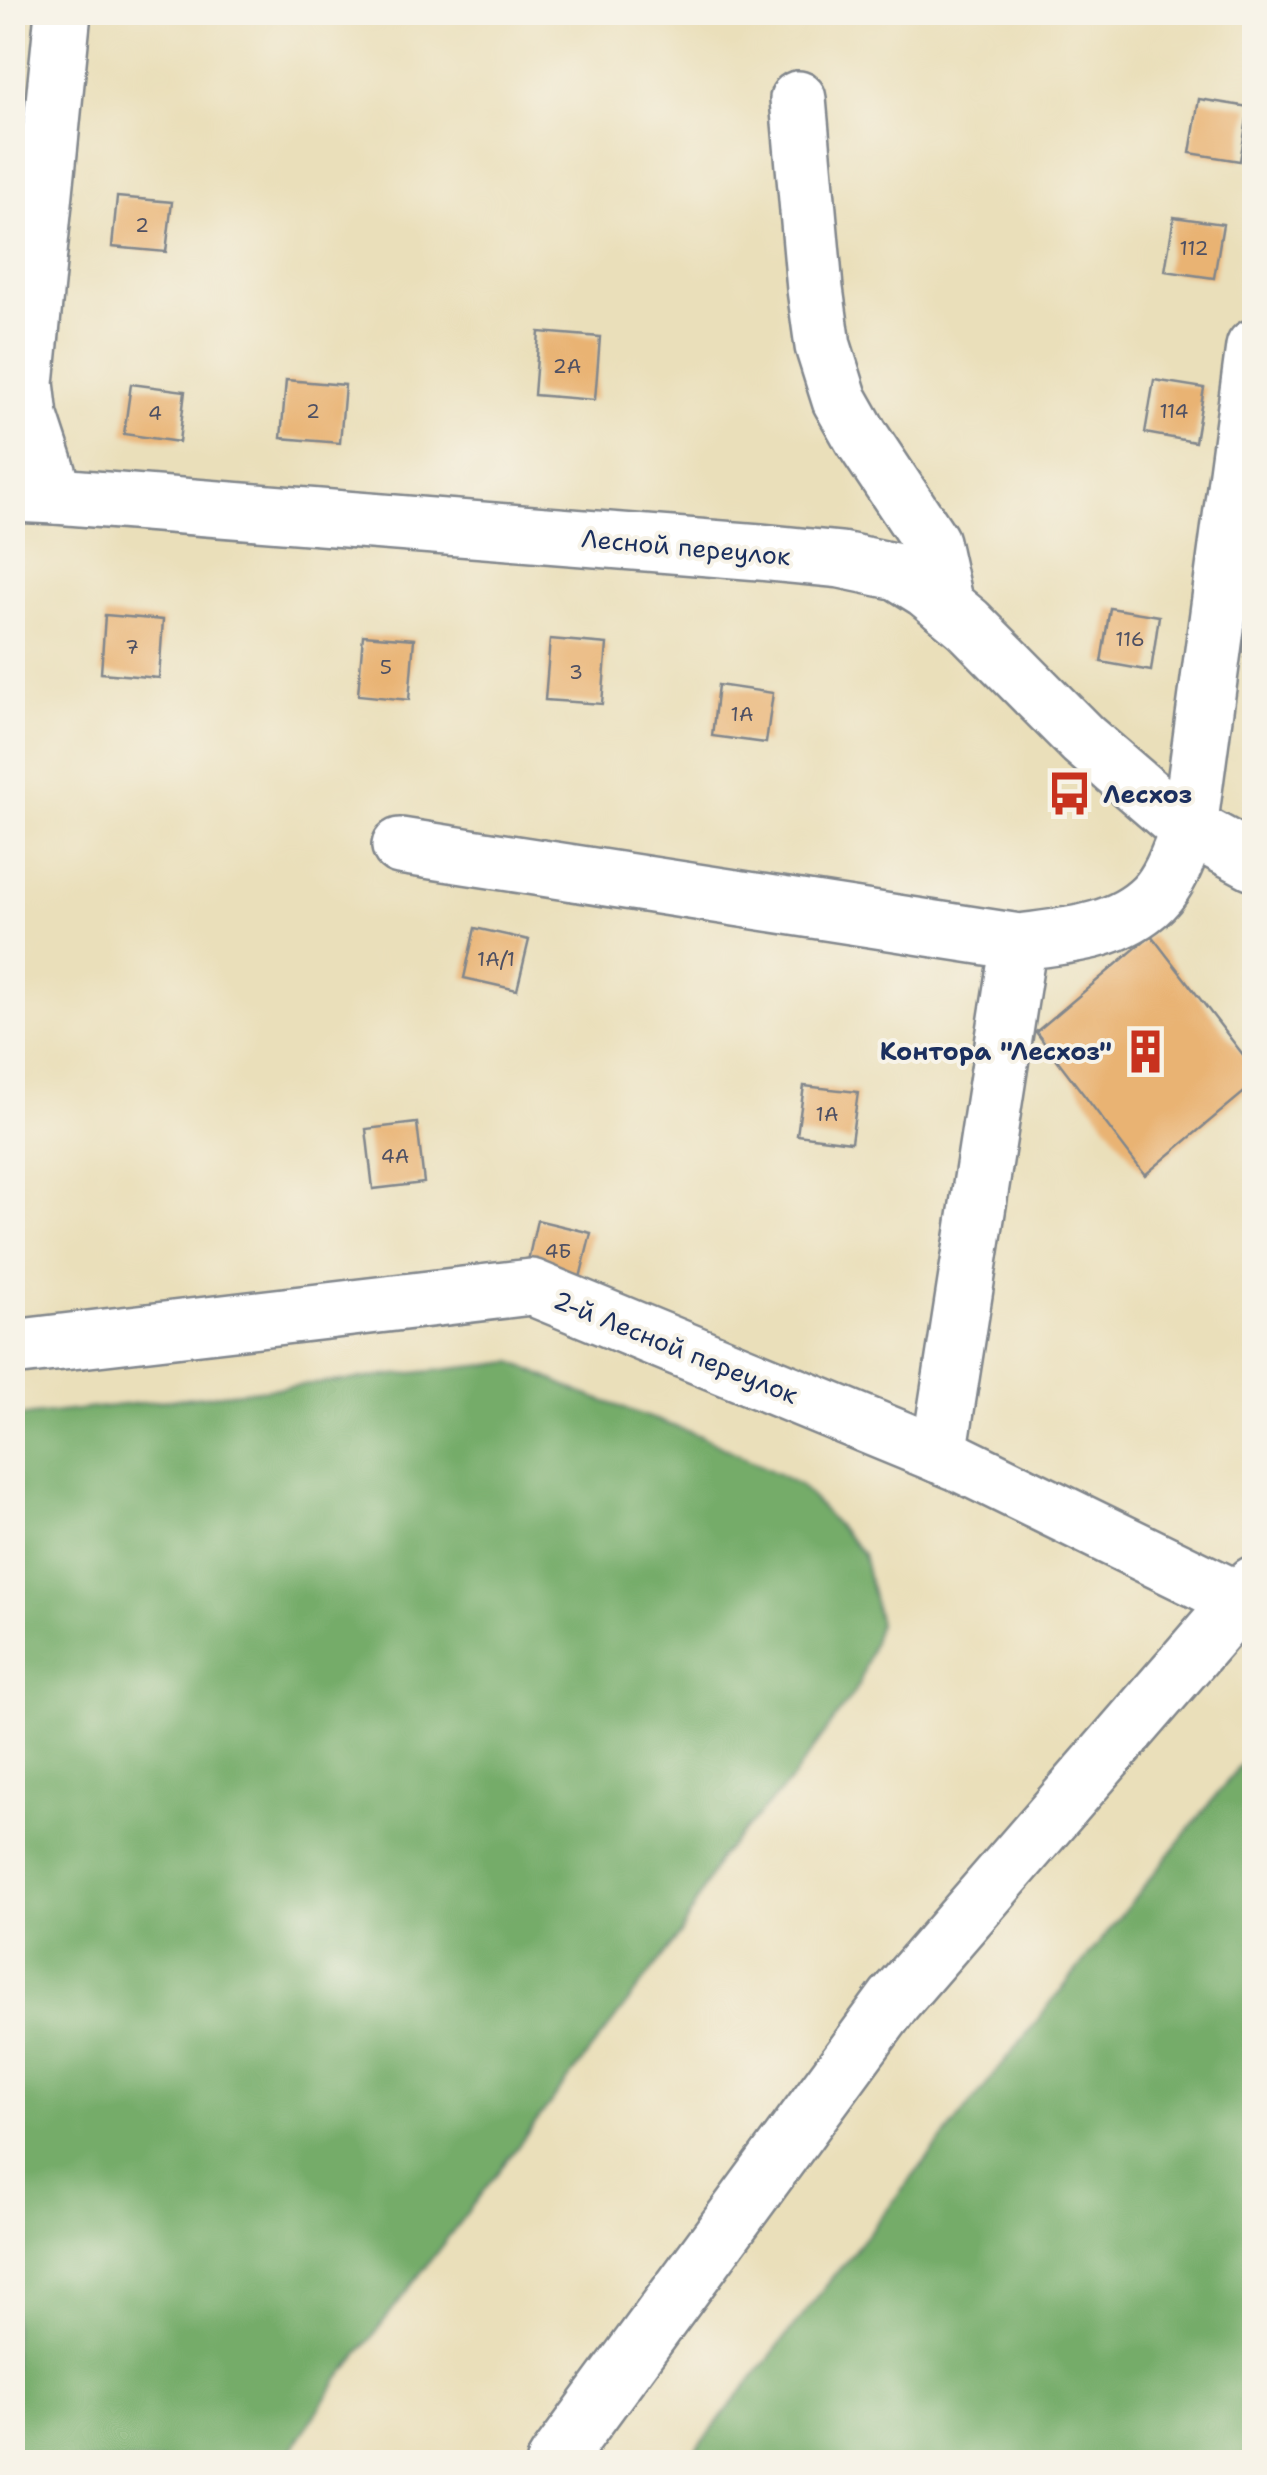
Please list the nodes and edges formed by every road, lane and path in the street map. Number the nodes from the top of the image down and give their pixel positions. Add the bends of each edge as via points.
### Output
1 (63, 12) edge
2 (798, 99) dead end
3 (1254, 347) edge
4 (34, 495) edge
5 (945, 605) junction
6 (1189, 828) junction
7 (400, 846) dead end
8 (1254, 862) edge
9 (1020, 942) junction
10 (12, 1348) edge
11 (940, 1455) junction
12 (1247, 1592) edge
13 (556, 2462) edge

1 - 4 street via 26,384
2 - 5 street via 822,346 840,400 930,542
3 - 6 street
4 - 5 street, Лесной переулок via 841,560 898,572
5 - 6 street, Лесной переулок via 1083,740
6 - 8 street, Лесной переулок
6 - 9 street via 1154,897 1124,918 1087,932
7 - 9 street
9 - 11 street
10 - 11 street, 2-й Лесной переулок via 531,1288
11 - 12 street, 2-й Лесной переулок
12 - 13 street via 894,2000

